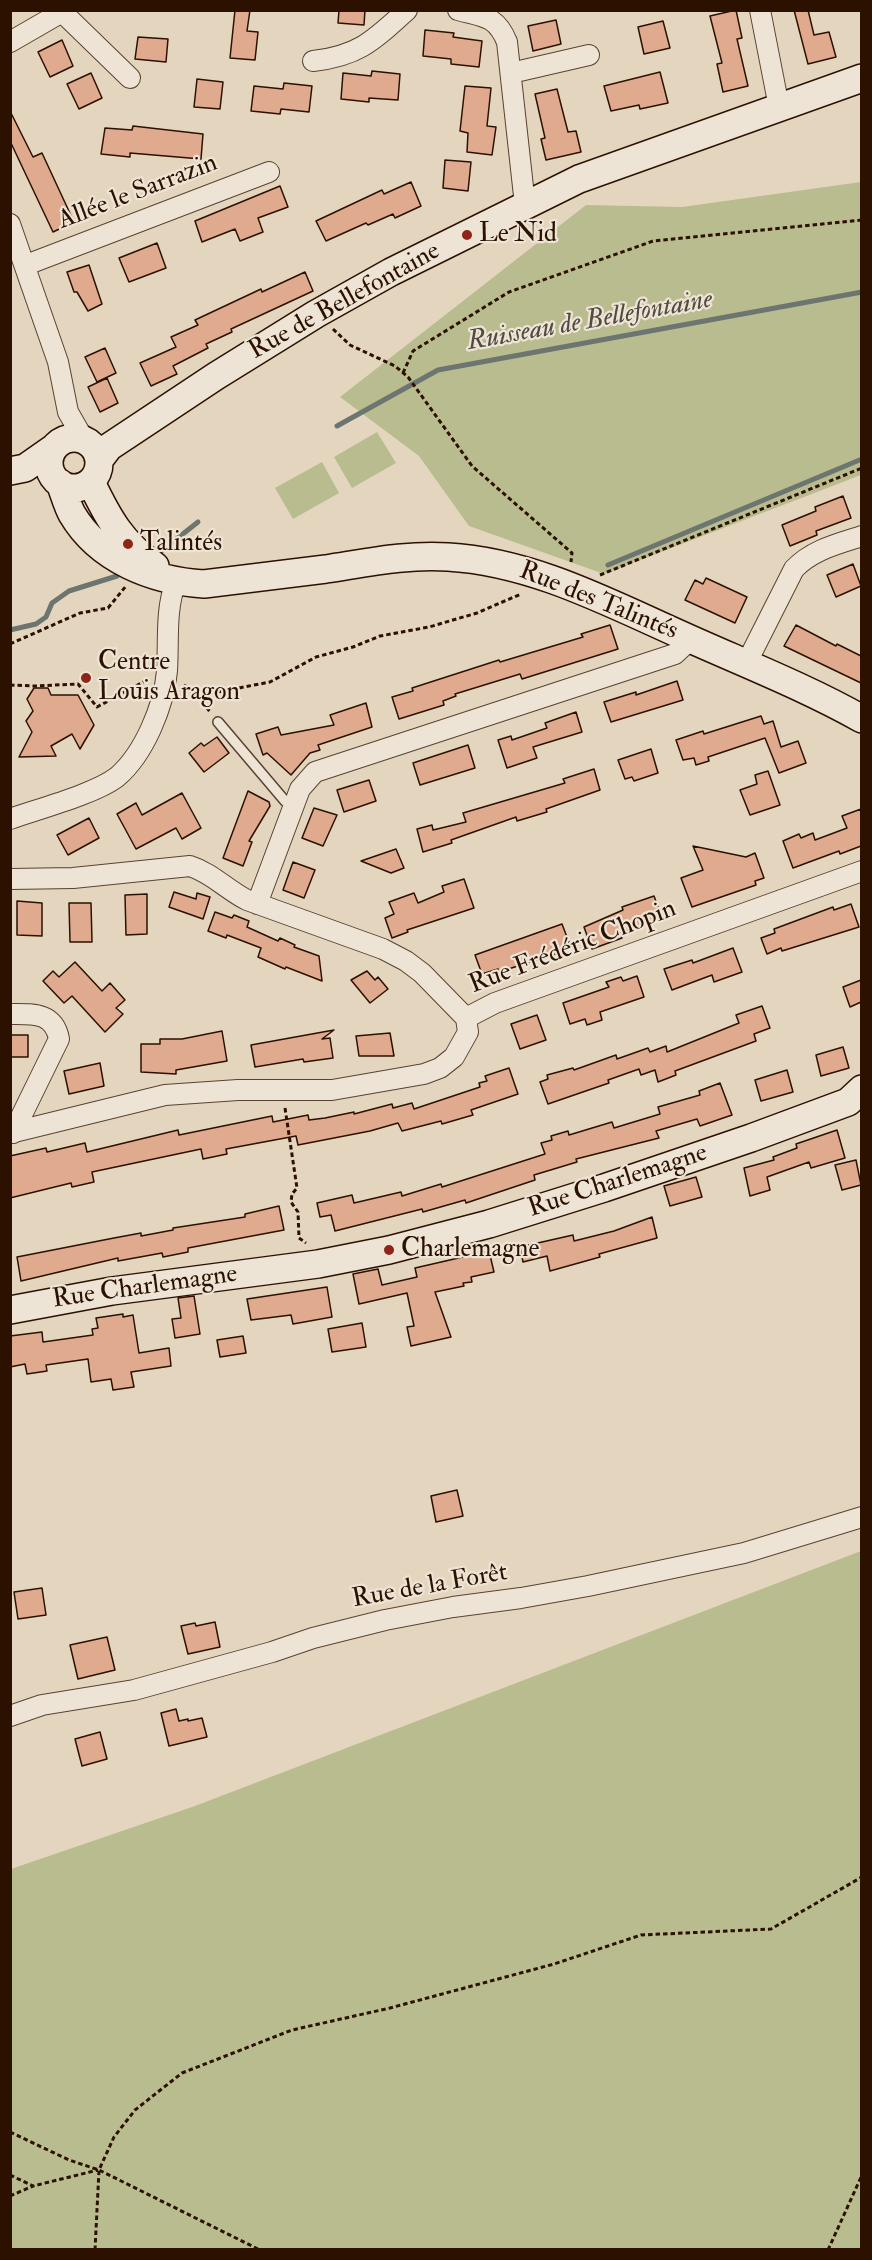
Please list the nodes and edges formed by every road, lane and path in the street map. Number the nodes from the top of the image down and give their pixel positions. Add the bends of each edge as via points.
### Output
1 (407, 10) edge
2 (458, 10) edge
3 (760, 10) edge
4 (61, 11) edge
5 (10, 42) edge
6 (589, 55) dead end
7 (313, 61) dead end
8 (511, 73) junction
9 (130, 78) dead end
10 (861, 78) edge
11 (779, 107) junction
12 (269, 172) dead end
13 (525, 205) junction
14 (861, 220) edge
15 (10, 224) edge
16 (26, 265) junction
17 (329, 325) dead end
18 (403, 373) junction
19 (84, 452) junction
20 (861, 468) edge
21 (18, 470) edge
22 (56, 480) junction
23 (861, 536) edge
24 (130, 578) dead end
25 (176, 581) junction
26 (568, 585) junction
27 (526, 592) dead end
28 (691, 639) junction
29 (10, 644) edge
30 (746, 664) junction
31 (166, 679) junction
32 (10, 685) edge
33 (197, 696) junction
34 (861, 719) edge
35 (218, 722) joint
36 (293, 805) junction
37 (10, 819) edge
38 (861, 871) edge
39 (10, 879) edge
40 (257, 904) junction
41 (10, 1014) edge
42 (466, 1018) junction
43 (861, 1089) edge
44 (283, 1092) junction
45 (12, 1133) edge
46 (318, 1264) junction
47 (10, 1310) edge
48 (861, 1517) edge
49 (10, 1716) edge
50 (861, 1876) edge
51 (10, 2132) edge
52 (99, 2170) junction
53 (10, 2175) edge
54 (861, 2175) edge
55 (33, 2186) junction
56 (10, 2196) edge
57 (95, 2250) edge
58 (260, 2250) edge
59 (828, 2250) edge

1 - 7 street via 373,42 331,59
2 - 8 street via 489,19 502,28
3 - 11 street
4 - 5 street
4 - 9 street
6 - 8 street
8 - 13 street
10 - 11 street, Rue de Bellefontaine
11 - 13 street, Rue de Bellefontaine via 579,178
12 - 16 street, Allée le Sarrazin
13 - 19 street, Rue de Bellefontaine via 316,314
14 - 18 path via 653,241 509,292 413,351
15 - 16 street
16 - 19 street via 58,362 68,412
17 - 18 path via 350,345
18 - 26 path via 472,466 572,553
19 - 21 street, Rue de Bellefontaine
19 - 22 street via 49,462
19 - 22 street via 76,488
19 - 25 street via 107,516 128,544
20 - 26 path
21 - 22 street
22 - 25 street, Rue des Talintés via 72,514 100,546 135,570
23 - 30 street via 829,546 794,568
24 - 29 path via 108,608 80,613
25 - 26 street, Rue des Talintés via 204,584 446,556 538,573
25 - 31 street via 169,606
26 - 28 street, Rue des Talintés
27 - 33 path via 477,613 380,636 316,657 270,682
28 - 30 street, Rue des Talintés
28 - 36 street via 675,654 324,767 304,782
30 - 34 street, Rue des Talintés
31 - 32 path via 154,677 97,707 78,684
31 - 33 path via 180,681
31 - 37 street via 147,737 117,776 100,787
33 - 35 path
35 - 36 lane via 285,801
36 - 40 street
38 - 42 street, Rue Frédéric Chopin via 495,1003
39 - 40 street via 73,878 190,866 204,870 230,891
40 - 42 street via 406,961
41 - 45 street via 45,1017 54,1024 59,1039
42 - 44 street, Rue Frédéric Chopin via 468,1032 454,1057 440,1068 332,1090
43 - 46 street, Rue Charlemagne via 848,1102 820,1114 604,1188 467,1230
44 - 45 street, Rue Frédéric Chopin via 238,1090 165,1095
44 - 46 path via 297,1188 291,1202 298,1212 300,1238 310,1247
46 - 47 street, Rue Charlemagne via 112,1291
48 - 49 street, Rue de la Forêt via 744,1553 577,1588 385,1620 134,1690 42,1705
50 - 52 path via 771,1929 641,1935 543,1967 281,2034 182,2073 135,2110 114,2137
51 - 52 path
52 - 55 path
52 - 57 path
52 - 58 path
53 - 55 path
54 - 59 path
55 - 56 path

